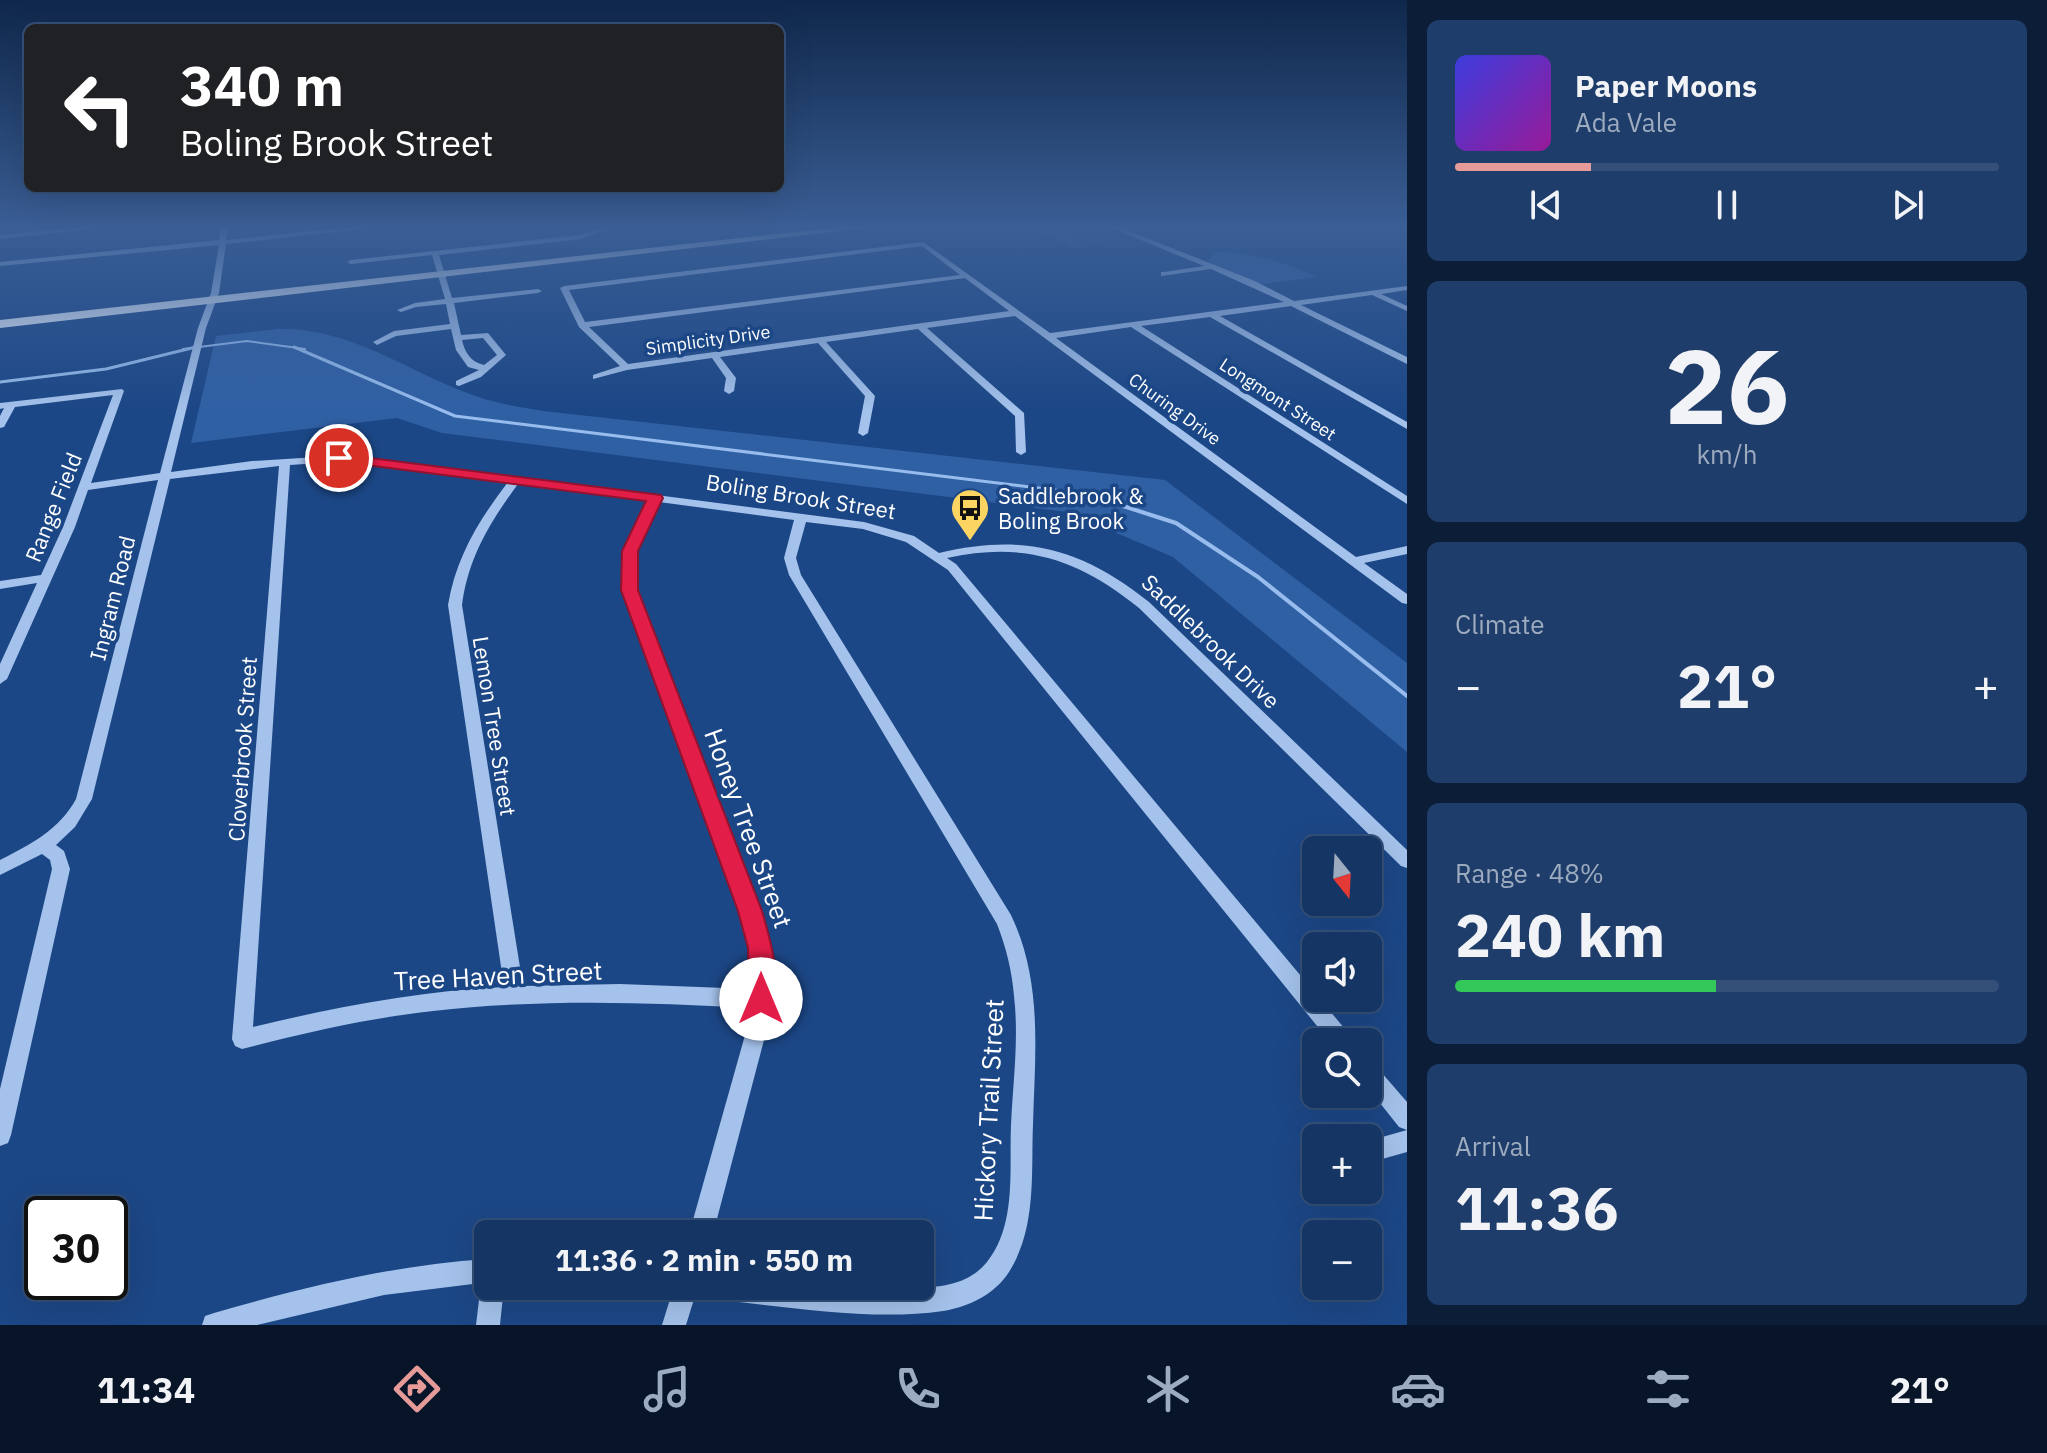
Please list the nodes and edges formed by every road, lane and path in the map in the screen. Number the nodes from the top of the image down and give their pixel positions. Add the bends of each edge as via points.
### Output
1 (214, 287) edge
2 (329, 287) edge
3 (445, 287) edge
4 (574, 287) edge
5 (881, 287) edge
6 (981, 287) edge
7 (1257, 287) edge
8 (1407, 288) edge
9 (538, 291) dead end
10 (1372, 293) junction
11 (212, 300) junction
12 (448, 301) junction
13 (1294, 303) junction
14 (1407, 309) edge
15 (401, 310) dead end
16 (1016, 313) junction
17 (1211, 314) junction
18 (0, 324) edge
19 (1132, 324) junction
20 (582, 325) junction
21 (456, 326) junction
22 (920, 326) junction
23 (1048, 336) junction
24 (459, 338) junction
25 (820, 340) junction
26 (377, 342) dead end
27 (714, 355) junction
28 (1407, 361) edge
29 (626, 367) junction
30 (487, 369) junction
31 (596, 377) dead end
32 (459, 383) dead end
33 (729, 391) dead end
34 (5, 406) edge
35 (0, 425) edge
36 (1407, 426) edge
37 (863, 433) dead end
38 (1021, 452) dead end
39 (285, 462) junction
40 (166, 476) junction
41 (516, 479) junction
42 (84, 487) junction
43 (655, 498) junction
44 (1407, 501) edge
45 (801, 517) junction
46 (1407, 550) edge
47 (940, 556) junction
48 (1354, 561) junction
49 (46, 578) junction
50 (0, 585) edge
51 (1407, 600) edge
52 (0, 679) edge
53 (43, 845) junction
54 (1407, 861) edge
55 (0, 868) edge
56 (515, 995) junction
57 (761, 999) junction
58 (1331, 1028) edge
59 (242, 1039) joint
60 (1382, 1089) edge
61 (1407, 1119) edge
62 (0, 1135) edge
63 (1407, 1141) edge
64 (1382, 1148) edge
65 (705, 1220) edge
66 (474, 1272) edge
67 (491, 1300) edge
68 (682, 1300) edge
69 (876, 1300) edge
70 (214, 1325) edge
71 (488, 1325) edge
72 (674, 1325) edge

1 - 11 street, Ingram Road
2 - 11 main road
3 - 12 street
4 - 20 street, Churing Drive via 564,288
5 - 20 street
6 - 16 street, Churing Drive
7 - 13 street
8 - 10 street
9 - 12 street
10 - 13 street
10 - 14 street
11 - 18 main road
11 - 40 street, Ingram Road
12 - 15 street
12 - 21 street
13 - 17 street
13 - 28 street
16 - 22 street, Simplicity Drive
16 - 23 street, Churing Drive
17 - 19 street
17 - 36 street
19 - 23 street
19 - 44 street, Longmont Street
20 - 29 street
21 - 24 street
21 - 26 street via 394,334
22 - 25 street, Simplicity Drive
22 - 38 street via 1020,415
23 - 48 street, Churing Drive
24 - 30 street via 466,360
24 - 30 street via 485,335 502,355
25 - 27 street, Simplicity Drive
25 - 37 street via 870,396
27 - 29 street, Simplicity Drive
27 - 33 street via 731,378
29 - 31 street, Simplicity Drive
30 - 32 street
34 - 35 street
34 - 42 street, Range Field via 119,391
39 - 40 street, Boling Brook Street
39 - 41 street, Boling Brook Street via 360,459
39 - 59 street, Cloverbrook Street
40 - 42 street, Boling Brook Street
40 - 53 street, Ingram Road via 84,799 67,827
41 - 43 street, Boling Brook Street
41 - 56 street, Lemon Tree Street via 472,544 457,580 455,605
42 - 49 street, Range Field
43 - 45 street, Boling Brook Street
43 - 57 street, Honey Tree Street via 630,551 630,590 750,911 760,948
45 - 47 street, Boling Brook Street via 884,530
45 - 69 street, Hickory Trail Street via 790,558 795,575 1005,921 1018,949 1027,1016 1016,1216 1007,1253 994,1274 966,1293 942,1300
46 - 48 street
47 - 54 street, Saddlebrook Drive via 981,547 1028,548 1074,560 1110,578
47 - 58 street, Boling Brook Street
48 - 51 street, Churing Drive
49 - 50 street
49 - 52 street, Range Field
53 - 55 street, Ingram Road
53 - 62 street via 58,856 61,869
56 - 57 street, Tree Haven Street via 664,993
56 - 59 street, Tree Haven Street via 386,1007
57 - 65 street, Honey Tree Street
60 - 61 street
63 - 64 street
66 - 70 street via 367,1286
67 - 71 street
68 - 72 street

